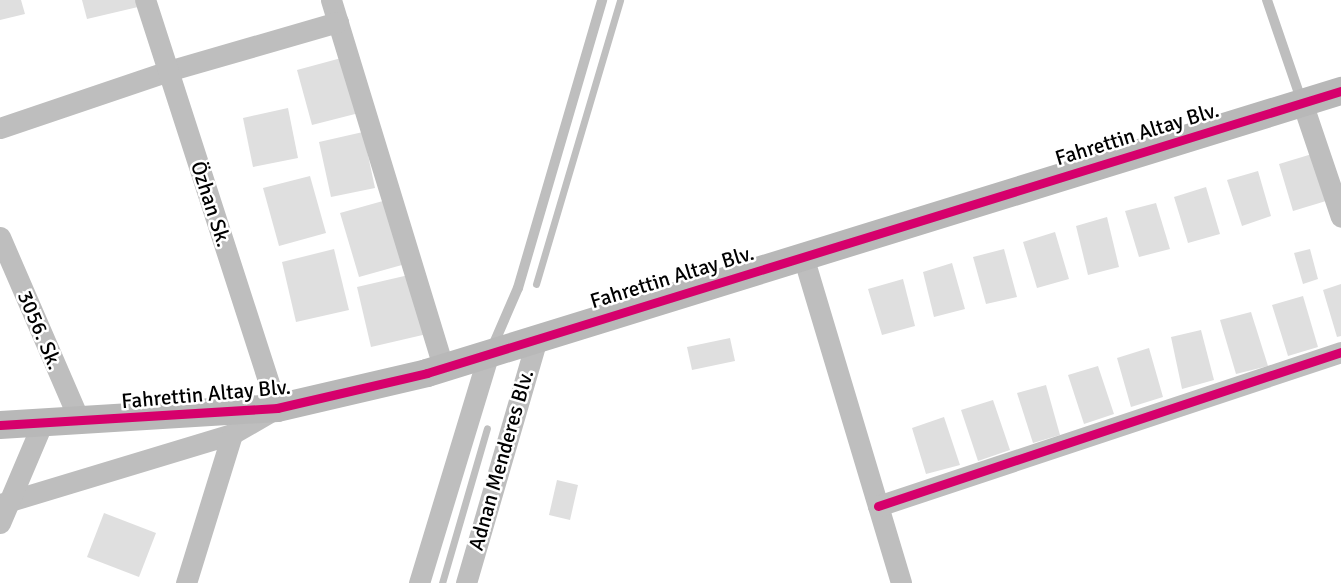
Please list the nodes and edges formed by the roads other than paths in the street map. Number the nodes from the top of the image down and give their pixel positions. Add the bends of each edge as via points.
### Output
1 (145, 0) edge
2 (331, 0) edge
3 (602, 0) edge
4 (1267, 0) edge
5 (338, 22) junction
6 (168, 71) junction
7 (1341, 91) edge
8 (1302, 102) junction
9 (0, 128) edge
10 (1341, 217) edge
11 (0, 237) edge
12 (803, 256) junction
13 (537, 338) junction
14 (1341, 352) edge
15 (489, 353) junction
16 (443, 367) junction
17 (277, 408) junction
18 (80, 422) junction
19 (42, 424) junction
20 (0, 425) edge
21 (232, 434) junction
22 (5, 501) edge
23 (878, 506) junction
24 (0, 524) edge
25 (186, 583) edge
26 (418, 583) edge
27 (466, 583) edge
28 (901, 583) edge

1 - 6 street, Özhan Sk.
2 - 5 street
3 - 15 lane via 518,288
4 - 8 lane
5 - 6 street
5 - 16 street
6 - 9 street
6 - 17 street, Özhan Sk.
7 - 8 street, Fahrettin Altay Blv.
8 - 10 street
8 - 12 street, Fahrettin Altay Blv.
11 - 18 street, 3056. Sk.
12 - 13 street, Fahrettin Altay Blv.
12 - 23 street
13 - 15 street, Fahrettin Altay Blv.
13 - 27 street, Adnan Menderes Blv.
14 - 23 street
15 - 16 street, Fahrettin Altay Blv.
15 - 26 street, Adnan Menderes Blv.
16 - 17 street, Fahrettin Altay Blv.
17 - 18 street, Fahrettin Altay Blv.
17 - 21 street
18 - 19 street, Fahrettin Altay Blv.
19 - 20 street, Fahrettin Altay Blv.
19 - 22 street
21 - 22 street
21 - 25 street
22 - 24 street
23 - 28 street

